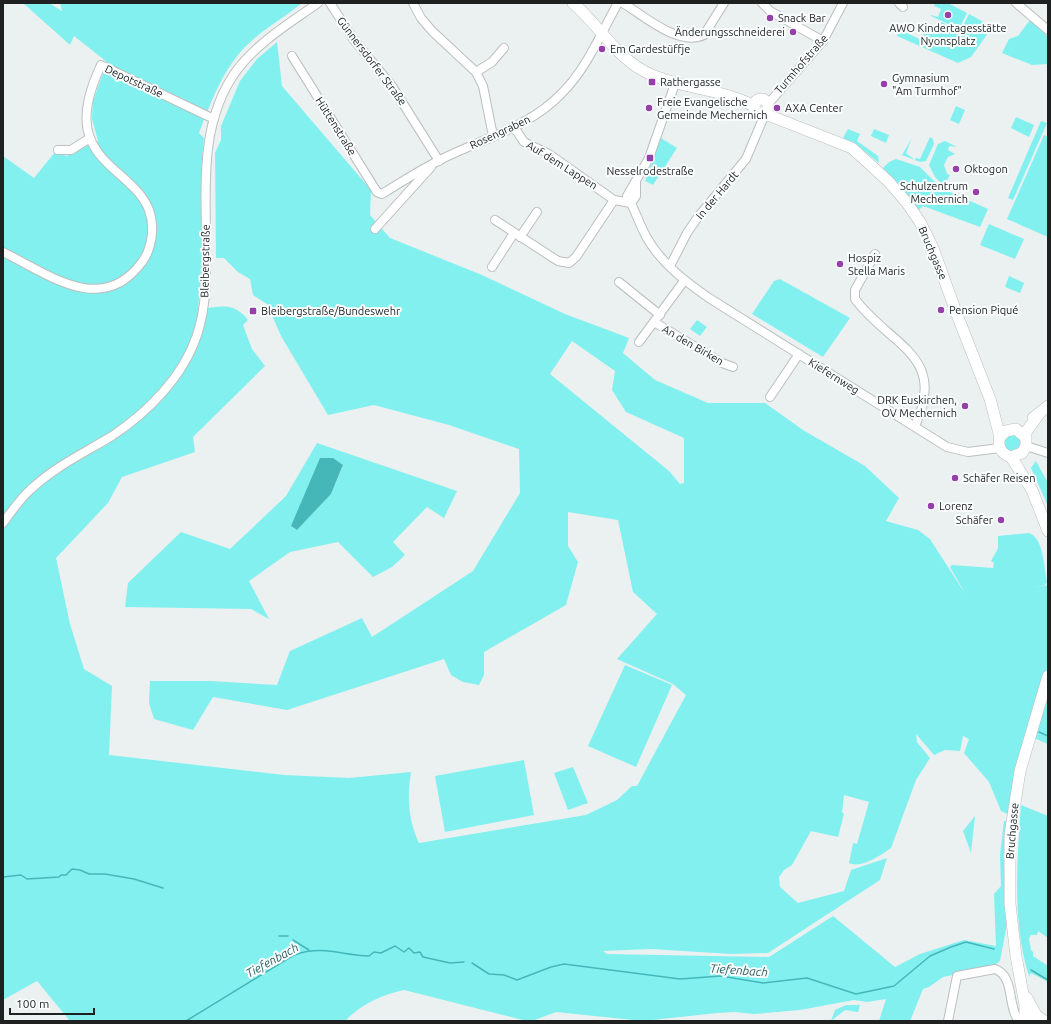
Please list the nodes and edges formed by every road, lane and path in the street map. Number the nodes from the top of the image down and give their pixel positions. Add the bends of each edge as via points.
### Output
1 (318, 3) edge
2 (330, 3) edge
3 (413, 3) edge
4 (573, 3) edge
5 (618, 3) edge
6 (623, 3) edge
7 (724, 3) edge
8 (842, 3) edge
9 (1016, 3) edge
10 (766, 4) edge
11 (1048, 30) edge
12 (602, 32) junction
13 (823, 41) junction
14 (504, 48) dead end
15 (292, 56) dead end
16 (476, 72) junction
17 (676, 81) junction
18 (762, 108) junction
19 (214, 119) junction
20 (514, 127) junction
21 (493, 136) junction
22 (90, 138) junction
23 (58, 150) dead end
24 (436, 162) junction
25 (382, 194) joint
26 (614, 200) junction
27 (631, 202) junction
28 (537, 212) dead end
29 (495, 220) dead end
30 (375, 229) dead end
31 (517, 235) junction
32 (3, 252) edge
33 (875, 254) dead end
34 (670, 266) junction
35 (492, 267) dead end
36 (684, 281) junction
37 (619, 282) dead end
38 (660, 315) junction
39 (654, 322) junction
40 (639, 342) dead end
41 (799, 354) junction
42 (733, 367) dead end
43 (770, 397) dead end
44 (1048, 406) edge
45 (1039, 414) junction
46 (915, 426) junction
47 (1006, 436) junction
48 (1024, 445) junction
49 (1048, 453) edge
50 (1011, 457) junction
51 (1028, 482) junction
52 (3, 523) edge
53 (1048, 531) edge
54 (1048, 676) edge
55 (1034, 1020) edge
56 (948, 1021) edge

1 - 19 street, Bleibergstraße via 274,34 237,70
2 - 24 street, Günnersdorfer Straße via 354,40 392,86
3 - 16 street via 432,31
4 - 12 main road
5 - 12 street, Rosengraben
6 - 7 street via 667,31 679,37 686,37 704,35
8 - 13 street, Turmhofstraße
9 - 11 street
10 - 13 street via 770,11
12 - 17 main road via 622,55 639,68 652,75
12 - 20 street, Rosengraben via 578,73 562,93 542,111
13 - 18 street, Turmhofstraße
14 - 16 street via 492,62
15 - 25 street, Hüttenstraße via 378,192
16 - 21 street via 483,86
17 - 18 main road via 731,96
17 - 27 street via 649,158 627,196
18 - 34 street, In der Hardt via 746,159 698,217
18 - 47 main road, Bruchgasse via 787,122 852,148 889,182 907,203 933,248
19 - 22 street, Depotstraße via 101,65 89,96 87,118
19 - 52 street, Bleibergstraße via 208,137 205,164 206,295 197,335 187,357 161,395 142,413 112,435 52,471 29,490
20 - 21 street, Rosengraben
20 - 26 street, Auf dem Lappen via 524,142 549,154
21 - 24 street, Rosengraben
22 - 23 street via 71,150
22 - 32 street via 100,154 141,195 149,211 153,230 148,251 132,276 106,289 88,290 73,287
24 - 25 street, Rosengraben
24 - 30 street, Rosengraben
26 - 27 street
26 - 31 street via 576,257 569,263 558,262
27 - 34 street via 647,239
28 - 31 street
29 - 31 street
31 - 35 street
33 - 46 street via 855,290 855,300 913,356 922,369 926,396
34 - 36 street, Kiefernweg
36 - 38 street
36 - 41 street, Kiefernweg
37 - 38 street
38 - 39 street
39 - 40 street
39 - 42 street, An den Birken
41 - 43 street
41 - 46 street, Kiefernweg
44 - 45 main road
45 - 47 main road
45 - 48 main road via 1028,428
46 - 47 street, Kiefernweg via 947,447 968,452
47 - 48 main road
47 - 50 main road via 1004,454
48 - 49 street
48 - 50 main road
48 - 51 main road via 1022,464
50 - 51 main road
51 - 53 main road
54 - 55 main road, Bruchgasse via 1020,771 1010,835 1010,904 1015,950 1023,990
55 - 56 street via 1014,1014 1005,978 1000,971 992,969 957,976

